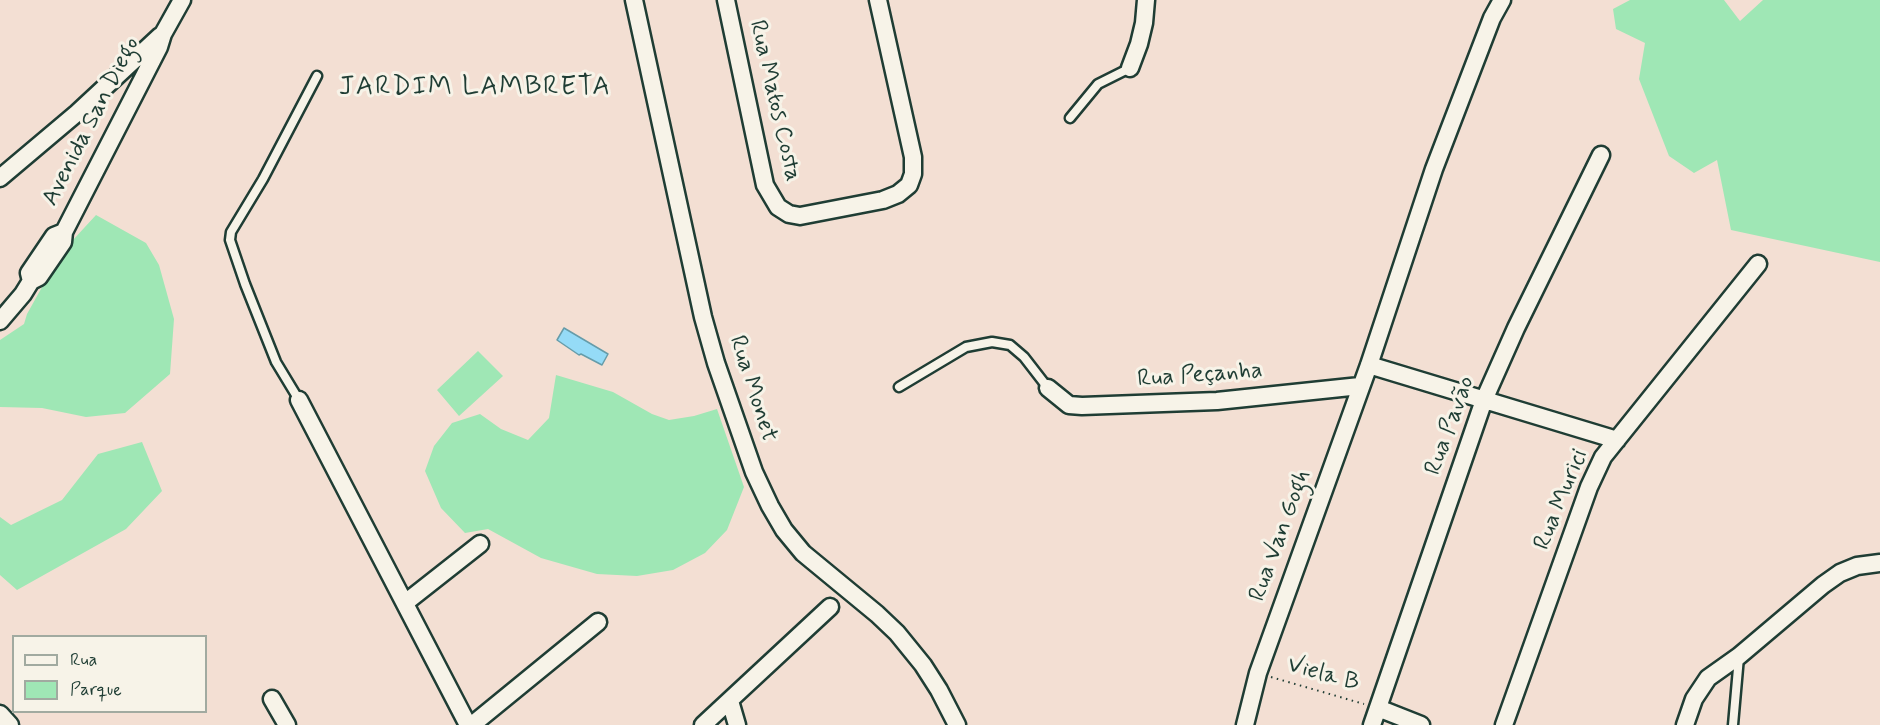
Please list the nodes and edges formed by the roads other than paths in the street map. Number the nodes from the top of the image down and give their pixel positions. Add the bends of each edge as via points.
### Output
1 (182, 0) edge
2 (634, 0) edge
3 (726, 0) edge
4 (878, 0) edge
5 (1146, 0) edge
6 (1502, 0) edge
7 (163, 34) junction
8 (1130, 68) joint
9 (317, 76) dead end
10 (1070, 118) dead end
11 (1601, 155) dead end
12 (0, 178) edge
13 (1758, 264) dead end
14 (0, 321) edge
15 (1369, 365) junction
16 (1360, 386) junction
17 (899, 387) dead end
18 (1048, 388) joint
19 (299, 400) joint
20 (1484, 400) junction
21 (1617, 440) junction
22 (480, 544) dead end
23 (1880, 563) edge
24 (405, 603) junction
25 (830, 607) dead end
26 (598, 622) dead end
27 (1739, 656) junction
28 (272, 699) dead end
29 (730, 701) junction
30 (1378, 708) junction
31 (0, 714) edge
32 (707, 724) edge
33 (10, 725) edge
34 (287, 725) edge
35 (470, 725) edge
36 (737, 725) edge
37 (957, 725) edge
38 (1245, 725) edge
39 (1372, 725) edge
40 (1421, 725) edge
41 (1504, 725) edge
42 (1685, 725) edge
43 (1733, 725) edge

1 - 7 street
2 - 37 street, Rua Monet via 703,317 754,472 784,530 803,553 897,633 923,665
3 - 4 street, Rua Matos Costa via 765,185 778,207 800,216 884,200 909,185 914,174
5 - 8 street via 1144,23
6 - 15 street, Rua Van Gogh via 1434,169
7 - 12 street
7 - 14 street, Avenida San Diego via 63,232 54,236 29,273 31,281 23,294
8 - 10 lane via 1098,84
9 - 19 lane via 230,240 276,362
11 - 20 street, Rua Pavão
13 - 21 street, Rua Murici
15 - 16 street, Rua Van Gogh
15 - 20 street
16 - 18 street, Rua Peçanha via 1217,401 1082,406 1068,405
16 - 38 street, Rua Van Gogh via 1258,673
17 - 18 lane via 966,347 992,342 1010,345
19 - 24 street
20 - 21 street
20 - 30 street, Rua Pavão
21 - 41 street, Rua Murici via 1603,457 1589,487
22 - 24 street
23 - 27 street via 1840,573
24 - 35 street
25 - 29 street
26 - 35 street
27 - 42 street via 1701,686
27 - 43 lane
28 - 34 street
29 - 32 street
29 - 36 street
30 - 39 street, Rua Pavão
30 - 40 street
31 - 33 street

